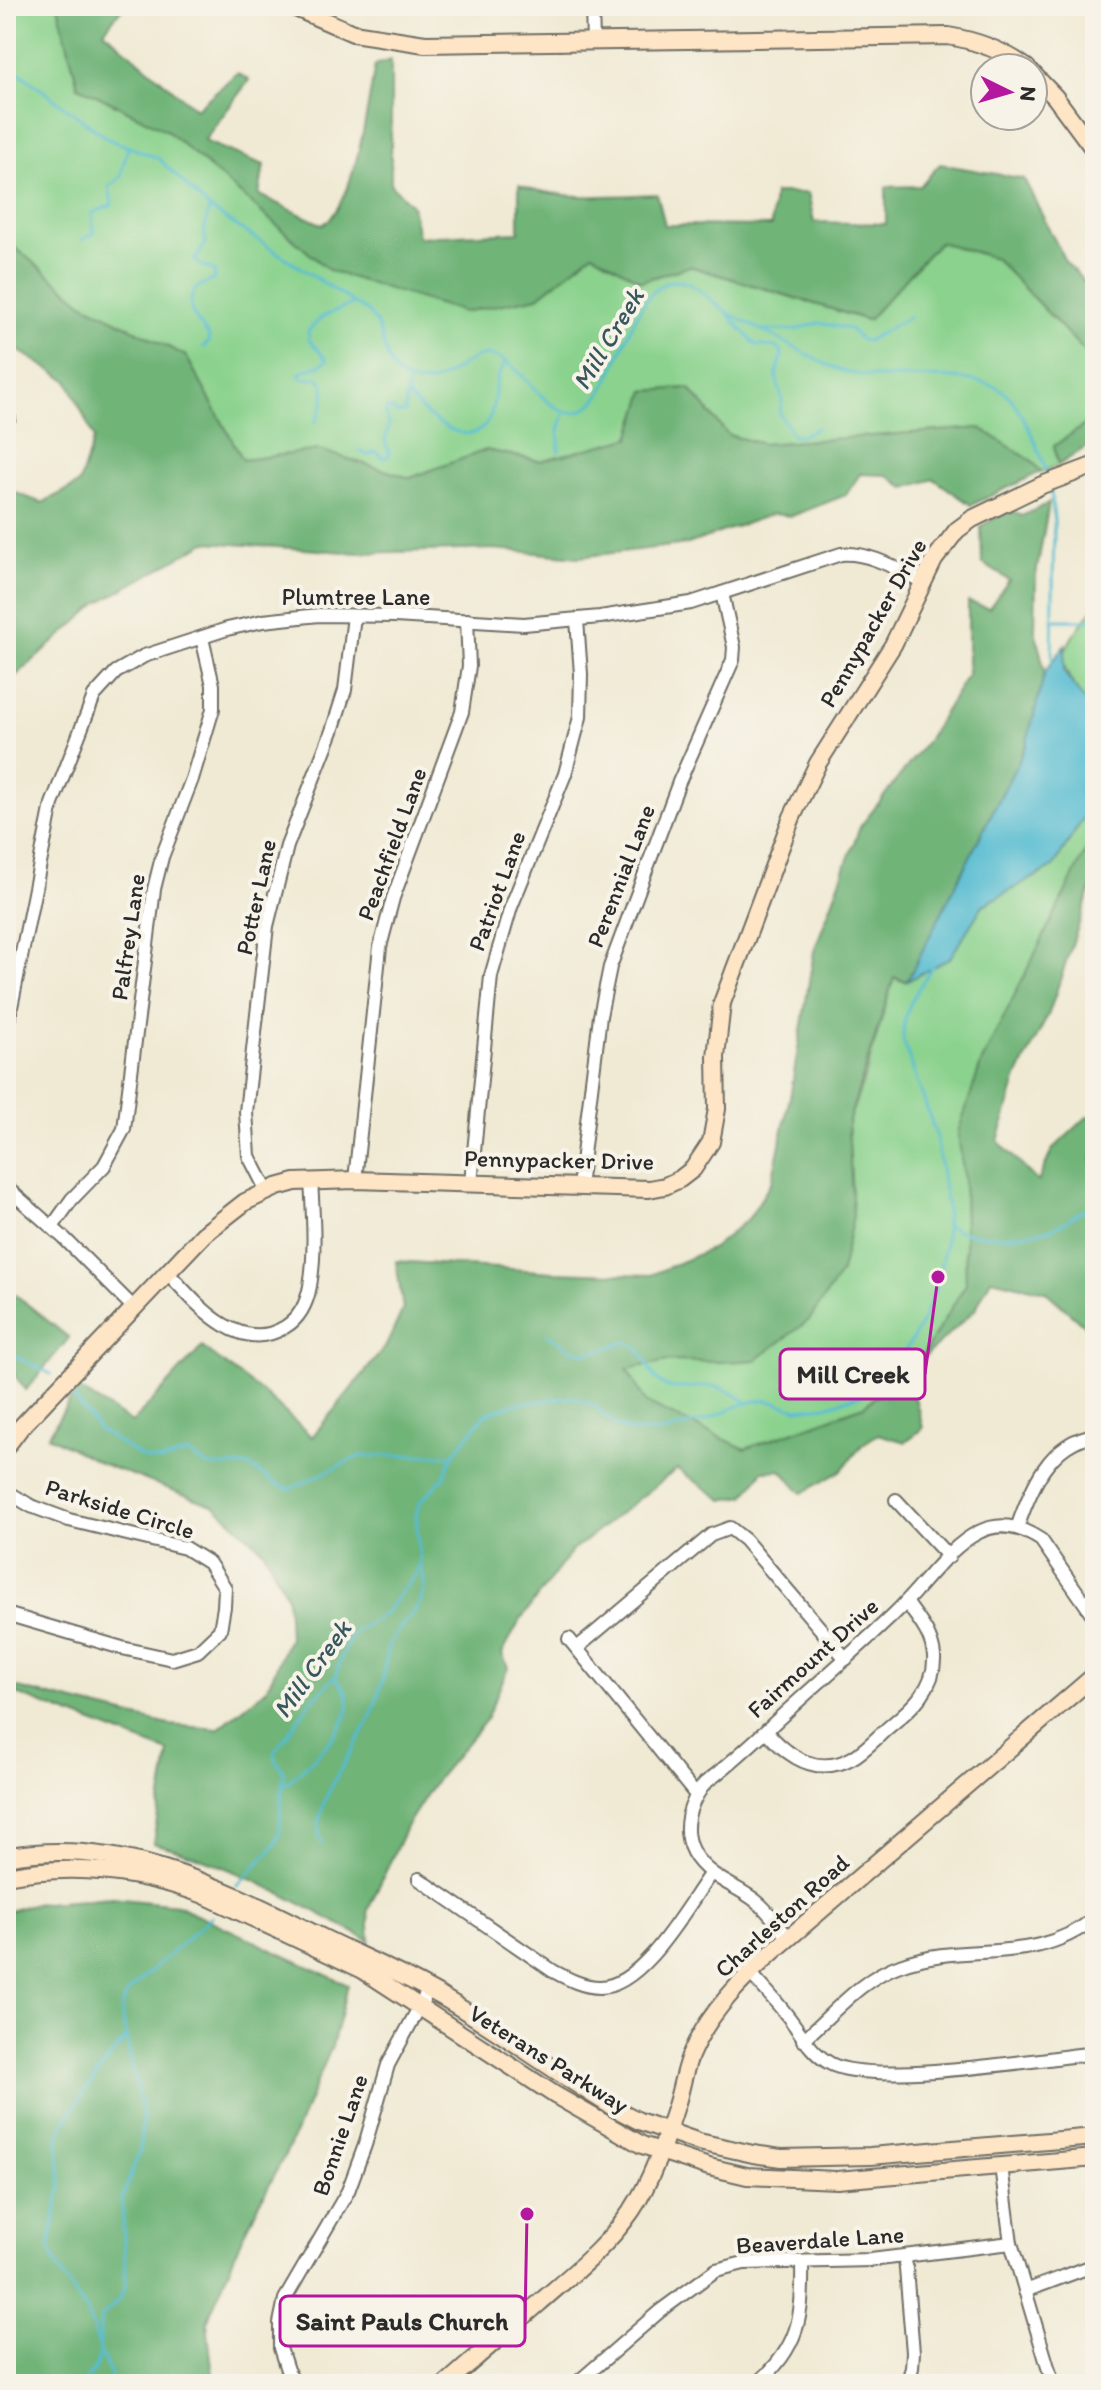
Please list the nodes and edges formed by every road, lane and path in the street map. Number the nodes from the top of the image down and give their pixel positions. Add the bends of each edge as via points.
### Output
1 (291, 6) edge
2 (592, 6) edge
3 (593, 43) junction
4 (1004, 52) edge
5 (1049, 91) edge
6 (1095, 151) edge
7 (1095, 465) edge
8 (923, 582) junction
9 (722, 593) junction
10 (354, 616) junction
11 (467, 620) junction
12 (577, 620) junction
13 (202, 638) junction
14 (6, 1032) edge
15 (355, 1180) junction
16 (311, 1181) junction
17 (471, 1183) junction
18 (6, 1187) edge
19 (579, 1187) junction
20 (267, 1191) junction
21 (52, 1227) junction
22 (167, 1272) junction
23 (133, 1307) junction
24 (1095, 1435) edge
25 (6, 1447) edge
26 (6, 1491) edge
27 (896, 1500) dead end
28 (1017, 1528) junction
29 (949, 1557) junction
30 (906, 1602) junction
31 (6, 1614) edge
32 (1095, 1618) edge
33 (846, 1659) junction
34 (1095, 1675) edge
35 (766, 1731) junction
36 (696, 1795) junction
37 (6, 1857) edge
38 (711, 1873) junction
39 (6, 1876) edge
40 (419, 1879) dead end
41 (1095, 1918) edge
42 (789, 1939) junction
43 (750, 1973) junction
44 (429, 1989) junction
45 (419, 2005) junction
46 (803, 2040) junction
47 (1095, 2053) edge
48 (666, 2130) junction
49 (1095, 2137) edge
50 (659, 2150) junction
51 (1095, 2158) edge
52 (1001, 2166) junction
53 (1011, 2243) junction
54 (905, 2257) junction
55 (802, 2263) junction
56 (1095, 2265) edge
57 (1025, 2291) junction
58 (295, 2384) edge
59 (446, 2384) edge
60 (576, 2384) edge
61 (757, 2384) edge
62 (907, 2384) edge
63 (1053, 2384) edge

1 - 3 street via 353,33 408,43
2 - 3 street
3 - 4 street via 948,36
5 - 6 street
7 - 8 street, Pennypacker Drive via 972,519 957,530
8 - 9 street, Plumtree Lane via 856,553
8 - 19 street, Pennypacker Drive via 893,645 818,763 792,817 722,1003 716,1126 703,1156 693,1169 665,1186
9 - 12 street, Plumtree Lane via 675,607
9 - 19 street, Perennial Lane via 733,660 679,782 610,967
10 - 11 street, Plumtree Lane
10 - 13 street, Plumtree Lane via 281,618
10 - 20 street, Potter Lane via 345,690 287,846 267,926 246,1112 249,1156
11 - 12 street, Plumtree Lane
11 - 15 street, Peachfield Lane via 469,666 462,712 380,947
12 - 17 street, Patriot Lane via 580,717 565,774 506,920 491,976
13 - 14 street, Plumtree Lane via 129,663 94,696 52,804
13 - 21 street, Palfrey Lane via 213,709 154,889 124,1129 104,1166
15 - 16 street, Pennypacker Drive
15 - 17 street, Pennypacker Drive
16 - 20 street, Pennypacker Drive
16 - 22 street via 310,1286 302,1310 284,1328 261,1336 236,1332
17 - 19 street, Pennypacker Drive
18 - 21 street
20 - 22 street, Pennypacker Drive via 217,1222
21 - 23 street
22 - 23 street, Pennypacker Drive
23 - 25 street, Pennypacker Drive
24 - 28 street via 1070,1442 1052,1457
26 - 31 street, Parkside Circle via 69,1520 185,1548 209,1563 225,1588 220,1630 198,1651 172,1659
27 - 29 street
28 - 29 street, Fairmount Drive via 986,1529
28 - 32 street via 1050,1549
29 - 30 street, Fairmount Drive
30 - 33 street, Fairmount Drive
30 - 35 street via 929,1635 934,1658 924,1693 896,1722 852,1757 828,1764 793,1758
33 - 35 street, Fairmount Drive
33 - 36 street via 730,1528 711,1535 573,1644
34 - 42 street, Charleston Road
35 - 36 street, Fairmount Drive
36 - 38 street via 686,1829 694,1852
37 - 44 street, Veterans Parkway via 79,1852 187,1875
38 - 40 street via 639,1970 603,1987 577,1983 553,1971
38 - 42 street via 754,1898
39 - 45 street, Veterans Parkway via 104,1870 177,1885 337,1956
41 - 46 street via 1052,1944 918,1960 889,1969
42 - 43 street, Charleston Road
43 - 46 street
43 - 48 street, Charleston Road via 699,2039
44 - 45 street, Bonnie Lane
44 - 48 street, Veterans Parkway via 594,2096
45 - 50 street, Veterans Parkway via 563,2099
45 - 58 street, Bonnie Lane via 385,2072 348,2191 285,2299 280,2348
46 - 47 street via 831,2064 871,2072
48 - 49 street, Veterans Parkway via 753,2154 809,2158
48 - 50 street, Charleston Road
50 - 52 street, Veterans Parkway via 747,2176 810,2180
50 - 59 street, Charleston Road via 633,2208 599,2252
51 - 52 street, Veterans Parkway
52 - 53 street
53 - 54 street, Beaverdale Lane
53 - 57 street
54 - 55 street, Beaverdale Lane
54 - 62 street via 913,2352
55 - 60 street, Beaverdale Lane via 744,2263 716,2270
55 - 61 street via 795,2337
56 - 57 street
57 - 63 street

